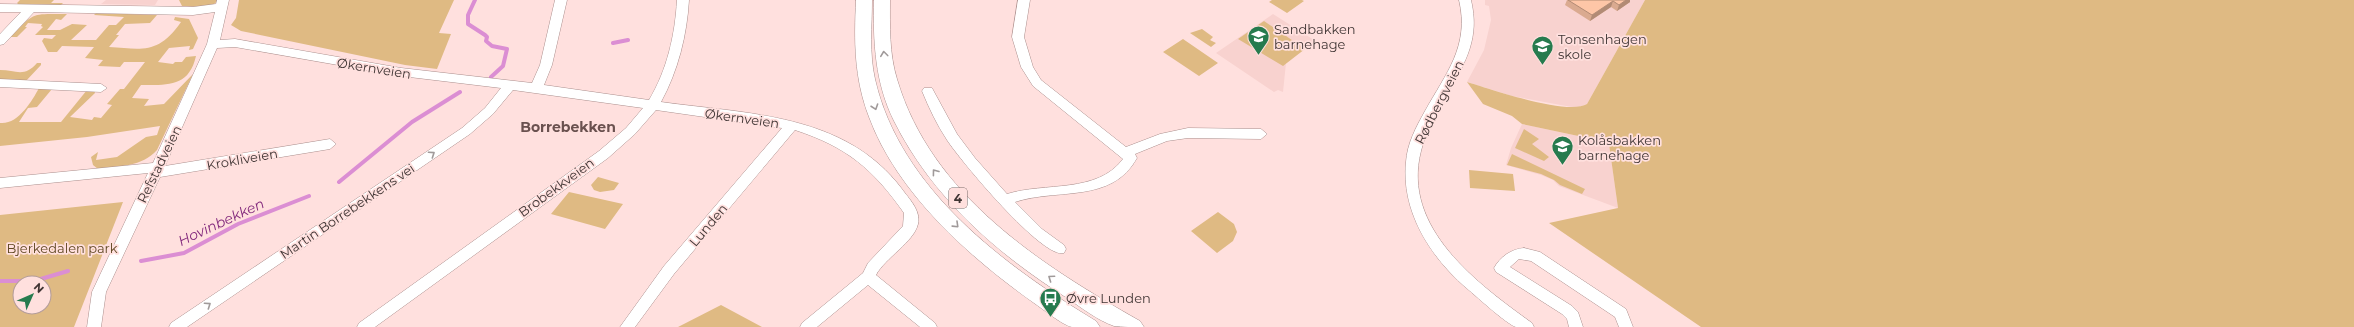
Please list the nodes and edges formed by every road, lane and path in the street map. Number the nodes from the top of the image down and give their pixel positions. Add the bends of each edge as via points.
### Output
1 (8, 0) edge
2 (561, 0) edge
3 (684, 0) edge
4 (864, 0) edge
5 (882, 0) edge
6 (1024, 0) edge
7 (1465, 0) edge
8 (0, 4) edge
9 (223, 4) edge
10 (0, 8) edge
11 (31, 9) junction
12 (0, 41) edge
13 (213, 44) junction
14 (0, 83) edge
15 (509, 86) junction
16 (101, 88) dead end
17 (536, 88) junction
18 (928, 91) dead end
19 (653, 104) junction
20 (792, 126) junction
21 (1261, 134) dead end
22 (330, 144) dead end
23 (1125, 153) junction
24 (155, 170) junction
25 (0, 182) edge
26 (1005, 200) junction
27 (1059, 249) dead end
28 (868, 277) junction
29 (94, 327) edge
30 (176, 327) edge
31 (364, 327) edge
32 (627, 327) edge
33 (807, 327) edge
34 (930, 327) edge
35 (1089, 327) edge
36 (1133, 327) edge
37 (1527, 327) edge
38 (1576, 327) edge
39 (1626, 327) edge

1 - 8 street
2 - 17 street via 546,65
3 - 19 street, Brobekkveien via 681,24 670,64
4 -> 35 highway, 4 via 862,38 867,80 886,136 902,162 941,211 999,265 1050,304
36 -> 5 highway, 4 via 1093,305 1039,269 985,224 939,177 922,155 908,129 890,84 882,38
6 - 23 street via 1018,37 1027,67 1037,83
7 - 37 street, Rødbergveien via 1470,32 1463,55 1420,135 1412,161 1415,201 1429,235 1456,270 1476,289
9 - 11 street via 193,11
9 - 13 street, Refstadveien
10 - 11 street
11 - 12 street
13 - 15 street, Økernveien via 235,43 343,64
13 - 24 street, Refstadveien
14 - 16 street
15 - 17 street, Økernveien
30 -> 15 street, Martin Borrebekkens vei via 471,127 489,111
17 - 19 street, Økernveien
18 - 26 street via 948,135 976,170
19 - 20 street, Økernveien
19 - 31 street, Brobekkveien via 609,149
20 - 28 street, Økernveien via 824,135 859,154 879,171 910,212 911,224 903,237 873,267
20 - 32 street, Lunden via 669,270
21 - 23 street via 1188,133 1165,137
22 - 24 street, Krokliveien
23 - 26 street via 1131,158 1127,165 1113,178 1100,184 1028,192
24 - 25 street, Krokliveien
24 - 29 street, Refstadveien via 99,292
26 - 27 street via 1038,234
28 - 33 street
28 - 34 street
38 - 39 street via 1573,316 1567,310 1501,268 1511,256 1522,252 1535,256 1621,313

